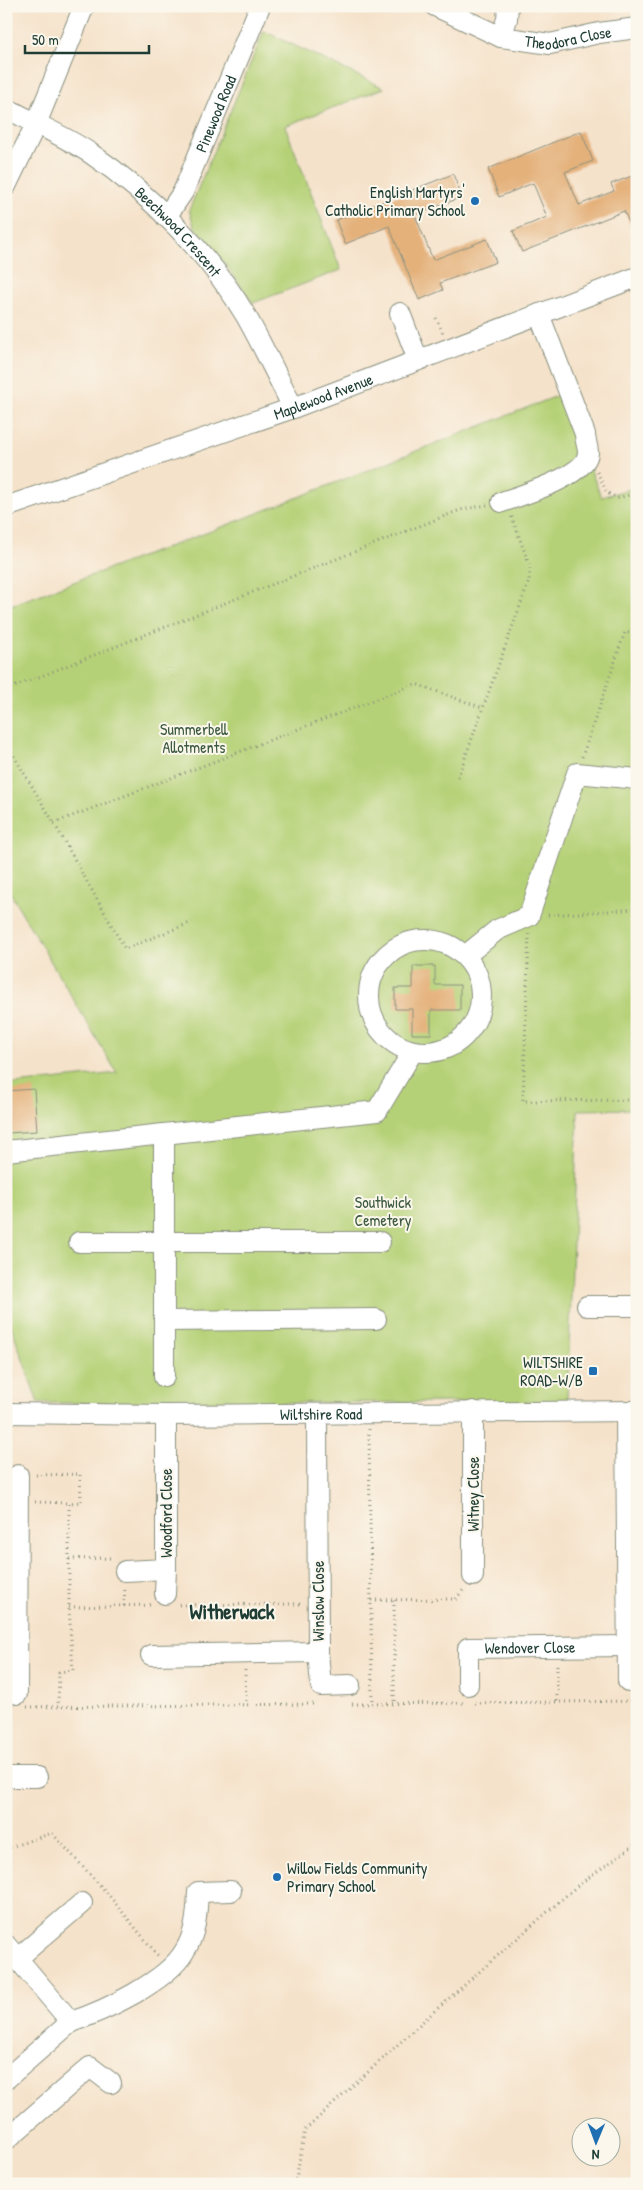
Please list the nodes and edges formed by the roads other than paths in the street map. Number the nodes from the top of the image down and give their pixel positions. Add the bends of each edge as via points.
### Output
1 (84, 6) edge
2 (260, 6) edge
3 (435, 6) edge
4 (508, 6) edge
5 (637, 28) edge
6 (501, 37) junction
7 (6, 108) edge
8 (36, 124) junction
9 (6, 186) edge
10 (166, 218) junction
11 (637, 277) edge
12 (400, 313) dead end
13 (539, 314) junction
14 (418, 360) junction
15 (293, 408) junction
16 (504, 502) road end
17 (6, 507) edge
18 (637, 779) edge
19 (465, 956) junction
20 (413, 1051) junction
21 (164, 1134) junction
22 (6, 1151) edge
23 (79, 1242) dead end
24 (164, 1242) junction
25 (380, 1242) dead end
26 (587, 1306) dead end
27 (637, 1306) edge
28 (376, 1319) dead end
29 (164, 1320) junction
30 (164, 1377) dead end
31 (473, 1411) junction
32 (631, 1411) edge
33 (6, 1413) edge
34 (317, 1414) junction
35 (166, 1415) junction
36 (18, 1475) road end
37 (12, 1540) edge
38 (166, 1569) junction
39 (125, 1571) dead end
40 (473, 1576) road end
41 (166, 1601) road end
42 (626, 1646) junction
43 (318, 1652) junction
44 (151, 1656) dead end
45 (637, 1681) edge
46 (350, 1685) dead end
47 (468, 1685) dead end
48 (17, 1694) dead end
49 (6, 1777) edge
50 (37, 1777) dead end
51 (231, 1891) dead end
52 (82, 1903) dead end
53 (12, 1951) edge
54 (71, 2022) junction
55 (6, 2079) edge
56 (111, 2083) dead end
57 (6, 2140) edge

1 - 8 street
2 - 10 street, Pinewood Road via 183,192
3 - 6 street, Theodora Close
4 - 6 street, Theodora Close
5 - 6 street, Theodora Close via 550,44
7 - 8 street, Beechwood Crescent
8 - 9 street
8 - 10 street, Beechwood Crescent via 90,153 135,188
10 - 15 street, Beechwood Crescent via 196,247 222,280 246,316
11 - 13 street, Maplewood Avenue
12 - 14 street
13 - 14 street, Maplewood Avenue
13 - 16 street via 585,434 588,454 582,466 569,475
14 - 15 street, Maplewood Avenue
15 - 17 street, Maplewood Avenue
18 - 19 street via 577,773 529,916 497,930
19 - 20 street via 476,971 481,988 480,1006 474,1023 463,1037 448,1047 431,1052
19 - 20 street via 450,945 432,940 412,941 395,948 381,960 371,977 368,996 371,1014 381,1031 395,1044
20 - 21 street via 377,1111
21 - 22 street
21 - 24 street
23 - 24 street
24 - 25 street
24 - 29 street
26 - 27 street
28 - 29 street
29 - 30 street
31 - 32 street, Wiltshire Road
31 - 34 street, Wiltshire Road
31 - 40 street, Witney Close
32 - 42 street
33 - 35 street, Wiltshire Road
34 - 35 street, Wiltshire Road
34 - 43 street, Winslow Close
35 - 38 street, Woodford Close
36 - 37 street
37 - 48 street
38 - 39 street, Woodford Close
38 - 41 street
42 - 45 street via 628,1681
42 - 47 street, Wendover Close via 468,1648
43 - 44 street, Winslow Close
43 - 46 street via 321,1686
49 - 50 street
51 - 54 street via 198,1892 192,1934 176,1963 116,2004
52 - 53 street
53 - 54 street
54 - 55 street
56 - 57 street via 90,2067

